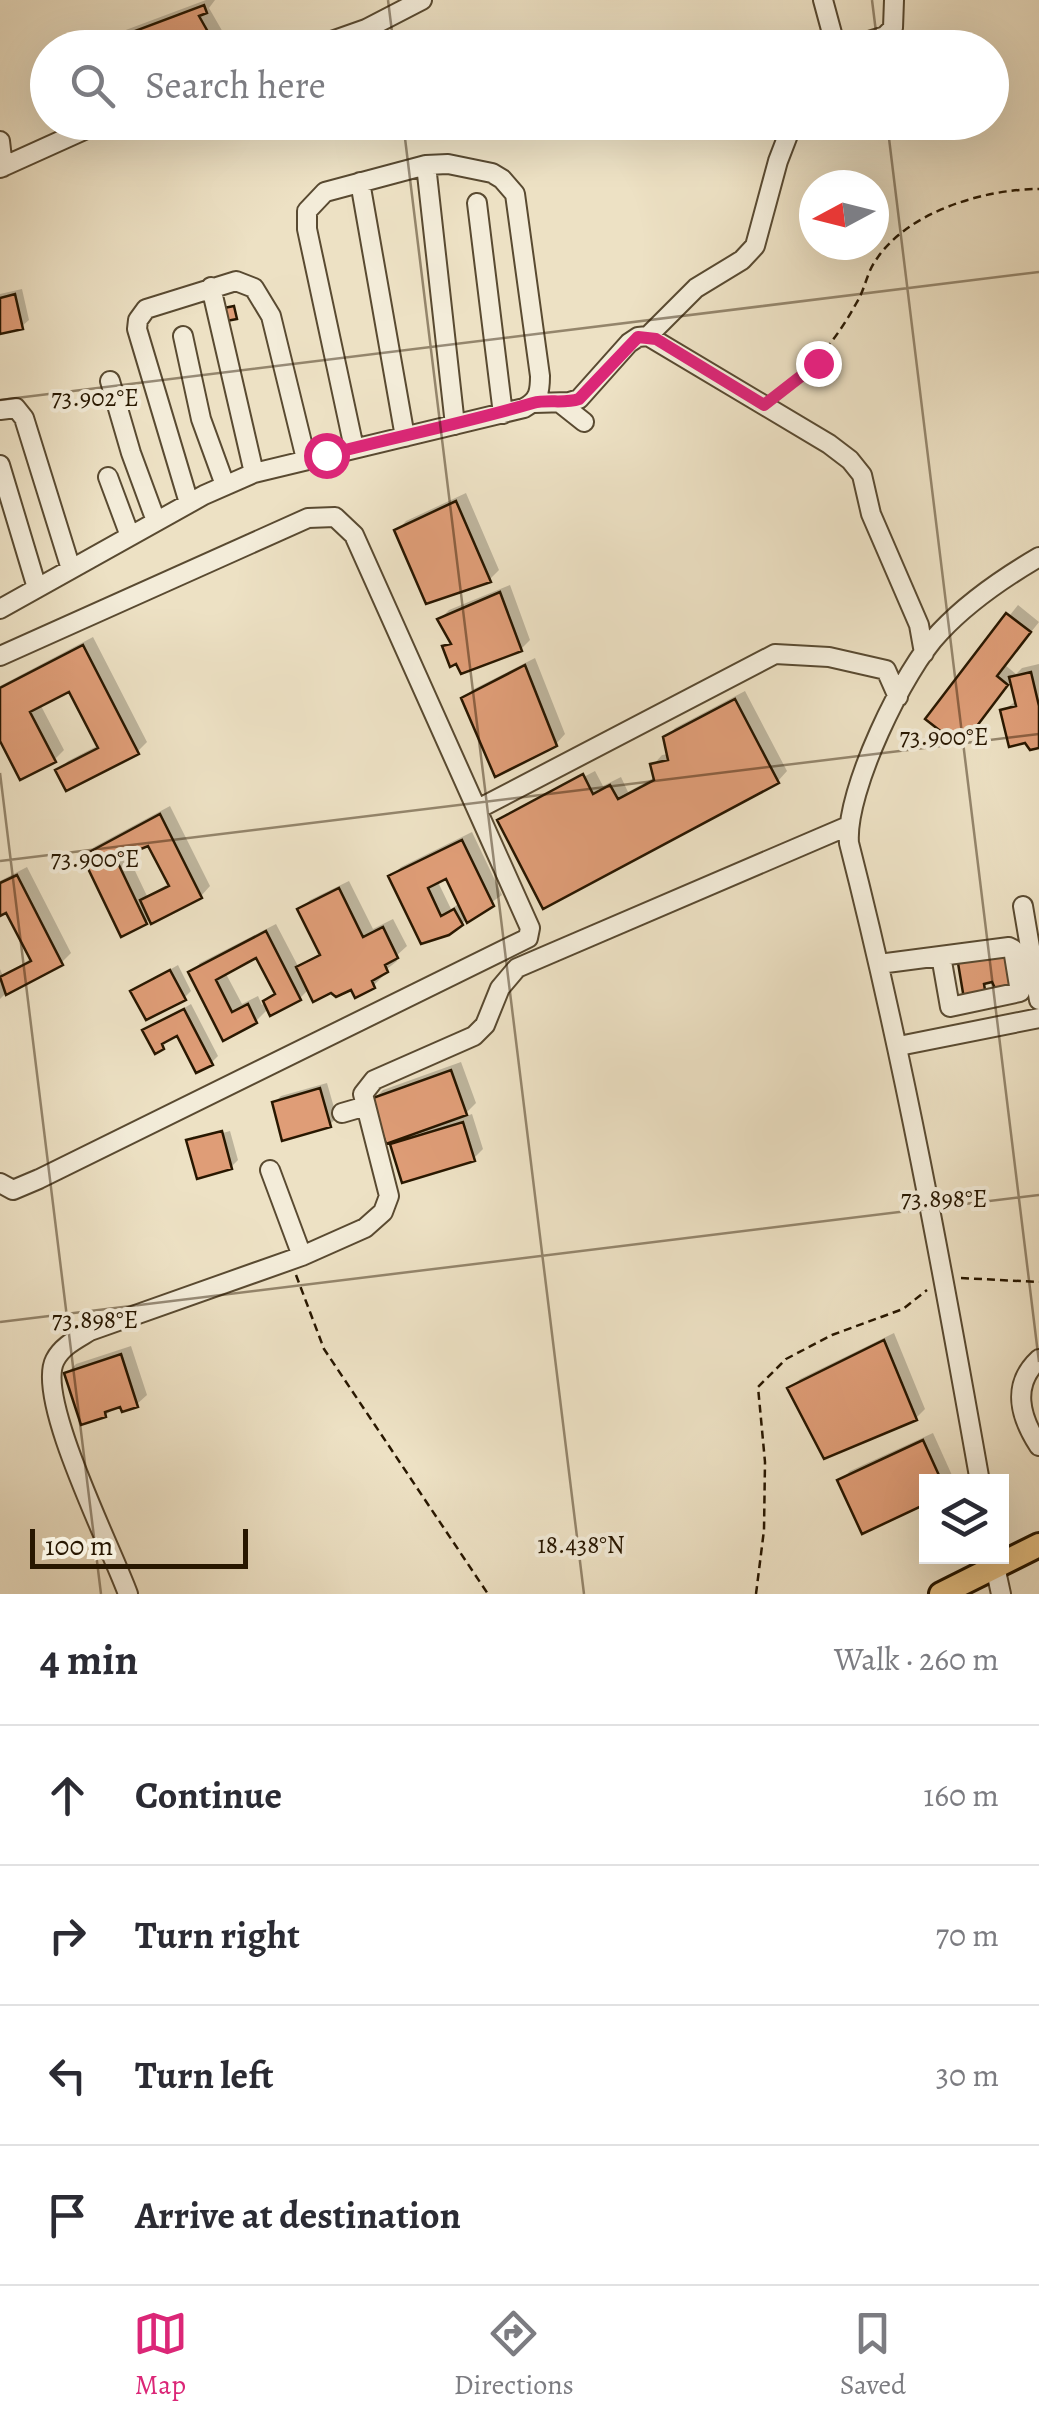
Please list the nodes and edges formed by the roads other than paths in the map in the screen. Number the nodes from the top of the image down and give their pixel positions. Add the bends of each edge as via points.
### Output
1 (422, 0) edge
2 (823, 0) edge
3 (894, 0) edge
4 (363, 30) edge
5 (831, 30) edge
6 (891, 30) edge
7 (62, 140) edge
8 (786, 140) edge
9 (0, 141) edge
10 (426, 165) junction
11 (2, 167) edge
12 (360, 182) junction
13 (477, 203) dead end
14 (211, 286) junction
15 (183, 336) dead end
16 (648, 336) junction
17 (110, 381) dead end
18 (560, 402) junction
19 (534, 403) junction
20 (0, 410) edge
21 (504, 414) junction
22 (584, 422) dead end
23 (455, 426) junction
24 (405, 437) junction
25 (354, 448) junction
26 (306, 460) junction
27 (0, 465) edge
28 (254, 473) junction
29 (108, 477) dead end
30 (226, 486) junction
31 (189, 503) junction
32 (156, 521) junction
33 (130, 536) junction
34 (1039, 557) edge
35 (71, 569) junction
36 (37, 588) junction
37 (0, 609) edge
38 (924, 653) junction
39 (0, 656) edge
40 (898, 698) junction
41 (478, 809) junction
42 (848, 826) junction
43 (1023, 906) dead end
44 (1035, 950) edge
45 (941, 956) junction
46 (879, 964) junction
47 (1039, 1000) edge
48 (1039, 1018) edge
49 (898, 1046) junction
50 (366, 1106) junction
51 (342, 1112) dead end
52 (270, 1170) dead end
53 (0, 1183) edge
54 (296, 1258) junction
55 (1039, 1359) edge
56 (1039, 1446) edge
57 (979, 1474) edge
58 (1039, 1546) edge
59 (1009, 1557) edge
60 (991, 1564) edge
61 (994, 1564) edge
62 (128, 1594) edge
63 (941, 1594) edge
64 (1001, 1594) edge

1 - 4 street
2 - 5 street
3 - 6 street
7 - 11 street
8 - 16 street via 755,246 696,288
9 - 11 street
10 - 12 street
10 - 19 street via 492,173 516,194 540,376
10 - 23 street
12 - 24 street
12 - 25 street via 324,192 306,218
13 - 21 street
14 - 26 street via 236,281 262,298
14 - 28 street
14 - 31 street via 146,309 137,329
15 - 30 street via 201,418
16 - 18 street via 629,343 585,395
16 - 38 street via 850,460 867,487
17 - 32 street
18 - 19 street
18 - 22 street
19 - 21 street
20 - 35 street via 16,408 24,418
21 - 23 street
23 - 24 street
24 - 25 street
25 - 26 street
26 - 28 street
27 - 36 street
28 - 30 street
29 - 33 street
30 - 31 street
31 - 32 street
32 - 33 street
33 - 35 street
34 - 38 street via 972,601
35 - 36 street
36 - 37 street
38 - 40 street
39 - 41 street via 308,518 336,517 354,535
40 - 41 street via 886,670 775,654
40 - 42 street via 863,772
41 - 53 street via 528,920 528,938 39,1180 13,1190
42 - 46 street
42 - 50 street via 517,968 474,1036 374,1080 363,1094
43 - 44 street
44 - 47 street
45 - 45 street via 1009,947 1020,992 950,1006
45 - 46 street
46 - 49 street
48 - 49 street
49 - 57 street
50 - 51 street
50 - 54 street via 389,1196 383,1212 365,1228
52 - 54 street
54 - 62 street via 90,1331 54,1362 50,1386 68,1447
55 - 56 street via 1024,1376 1021,1400
58 - 59 main road
60 - 63 main road
61 - 64 street

